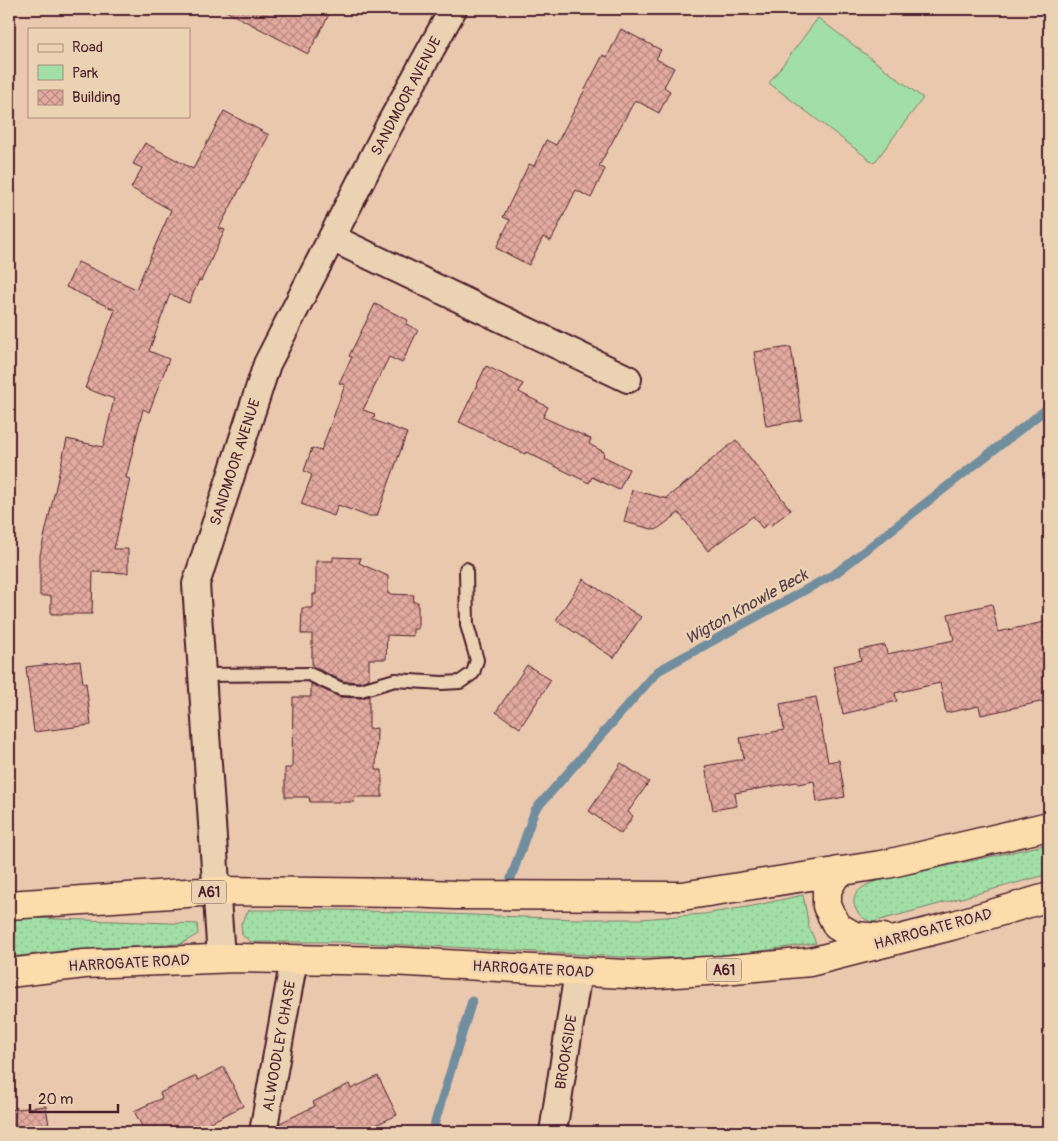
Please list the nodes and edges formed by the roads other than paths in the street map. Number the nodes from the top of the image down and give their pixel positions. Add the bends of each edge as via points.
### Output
1 (453, 9) edge
2 (332, 238) junction
3 (628, 379) dead end
4 (466, 569) dead end
5 (202, 675) junction
6 (1049, 826) edge
7 (838, 871) junction
8 (216, 891) junction
9 (1049, 897) edge
10 (9, 905) edge
11 (896, 939) junction
12 (221, 958) junction
13 (294, 959) junction
14 (578, 972) junction
15 (9, 973) edge
16 (263, 1132) edge
17 (553, 1132) edge

1 - 2 street, SANDMOOR AVENUE
2 - 3 street
2 - 5 street, SANDMOOR AVENUE via 267,364 196,584
4 - 5 lane via 467,625 476,660 473,672 460,682 395,680 361,690 341,689 309,674
5 - 8 street, SANDMOOR AVENUE
6 - 7 highway, A61 via 886,864
7 - 8 highway, A61 via 682,896
7 - 11 highway, A61 via 827,890 827,906 837,926 854,936
8 - 10 highway, A61
8 - 12 street, SANDMOOR AVENUE
9 - 11 highway, HARROGATE ROAD / A61
11 - 14 highway, HARROGATE ROAD / A61 via 810,962 643,975
12 - 13 highway, HARROGATE ROAD / A61
12 - 15 highway, HARROGATE ROAD / A61 via 84,964
13 - 14 highway, HARROGATE ROAD / A61
13 - 16 street, ALWOODLEY CHASE
14 - 17 street, BROOKSIDE

